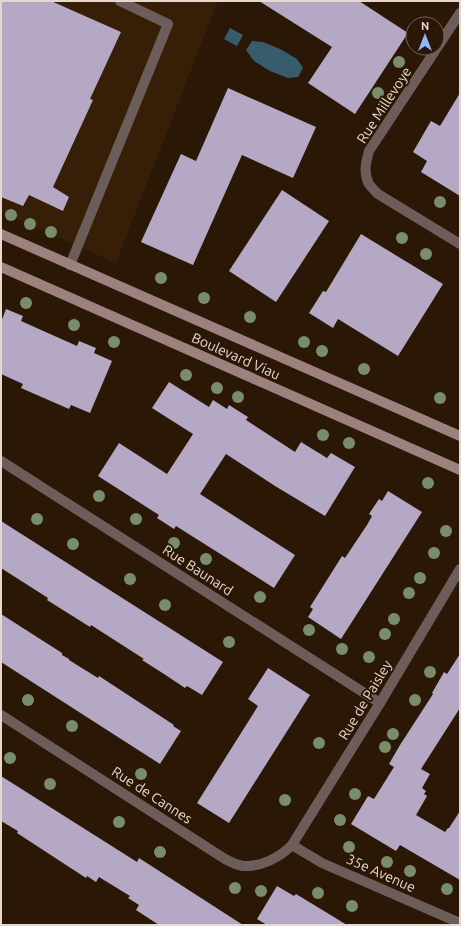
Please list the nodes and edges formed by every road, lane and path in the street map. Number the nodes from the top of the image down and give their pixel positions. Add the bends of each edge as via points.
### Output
1 (120, 1) edge
2 (460, 13) edge
3 (1, 234) edge
4 (460, 244) edge
5 (70, 265) junction
6 (1, 267) edge
7 (460, 436) edge
8 (1, 461) edge
9 (460, 470) edge
10 (460, 568) edge
11 (380, 703) junction
12 (1, 715) edge
13 (292, 845) junction
14 (460, 923) edge

1 - 5 street via 168,24
2 - 4 street, Rue Millevoye via 365,162 369,185 378,194
3 - 5 main road, Boulevard Viau
5 - 7 main road, Boulevard Viau
6 - 9 main road, Boulevard Viau
8 - 11 street, Rue Baunard
10 - 11 street, Rue de Paisley
11 - 13 street, Rue de Paisley
12 - 13 street, Rue de Cannes via 233,864 260,864 276,858
13 - 14 street, 35e Avenue via 322,862

